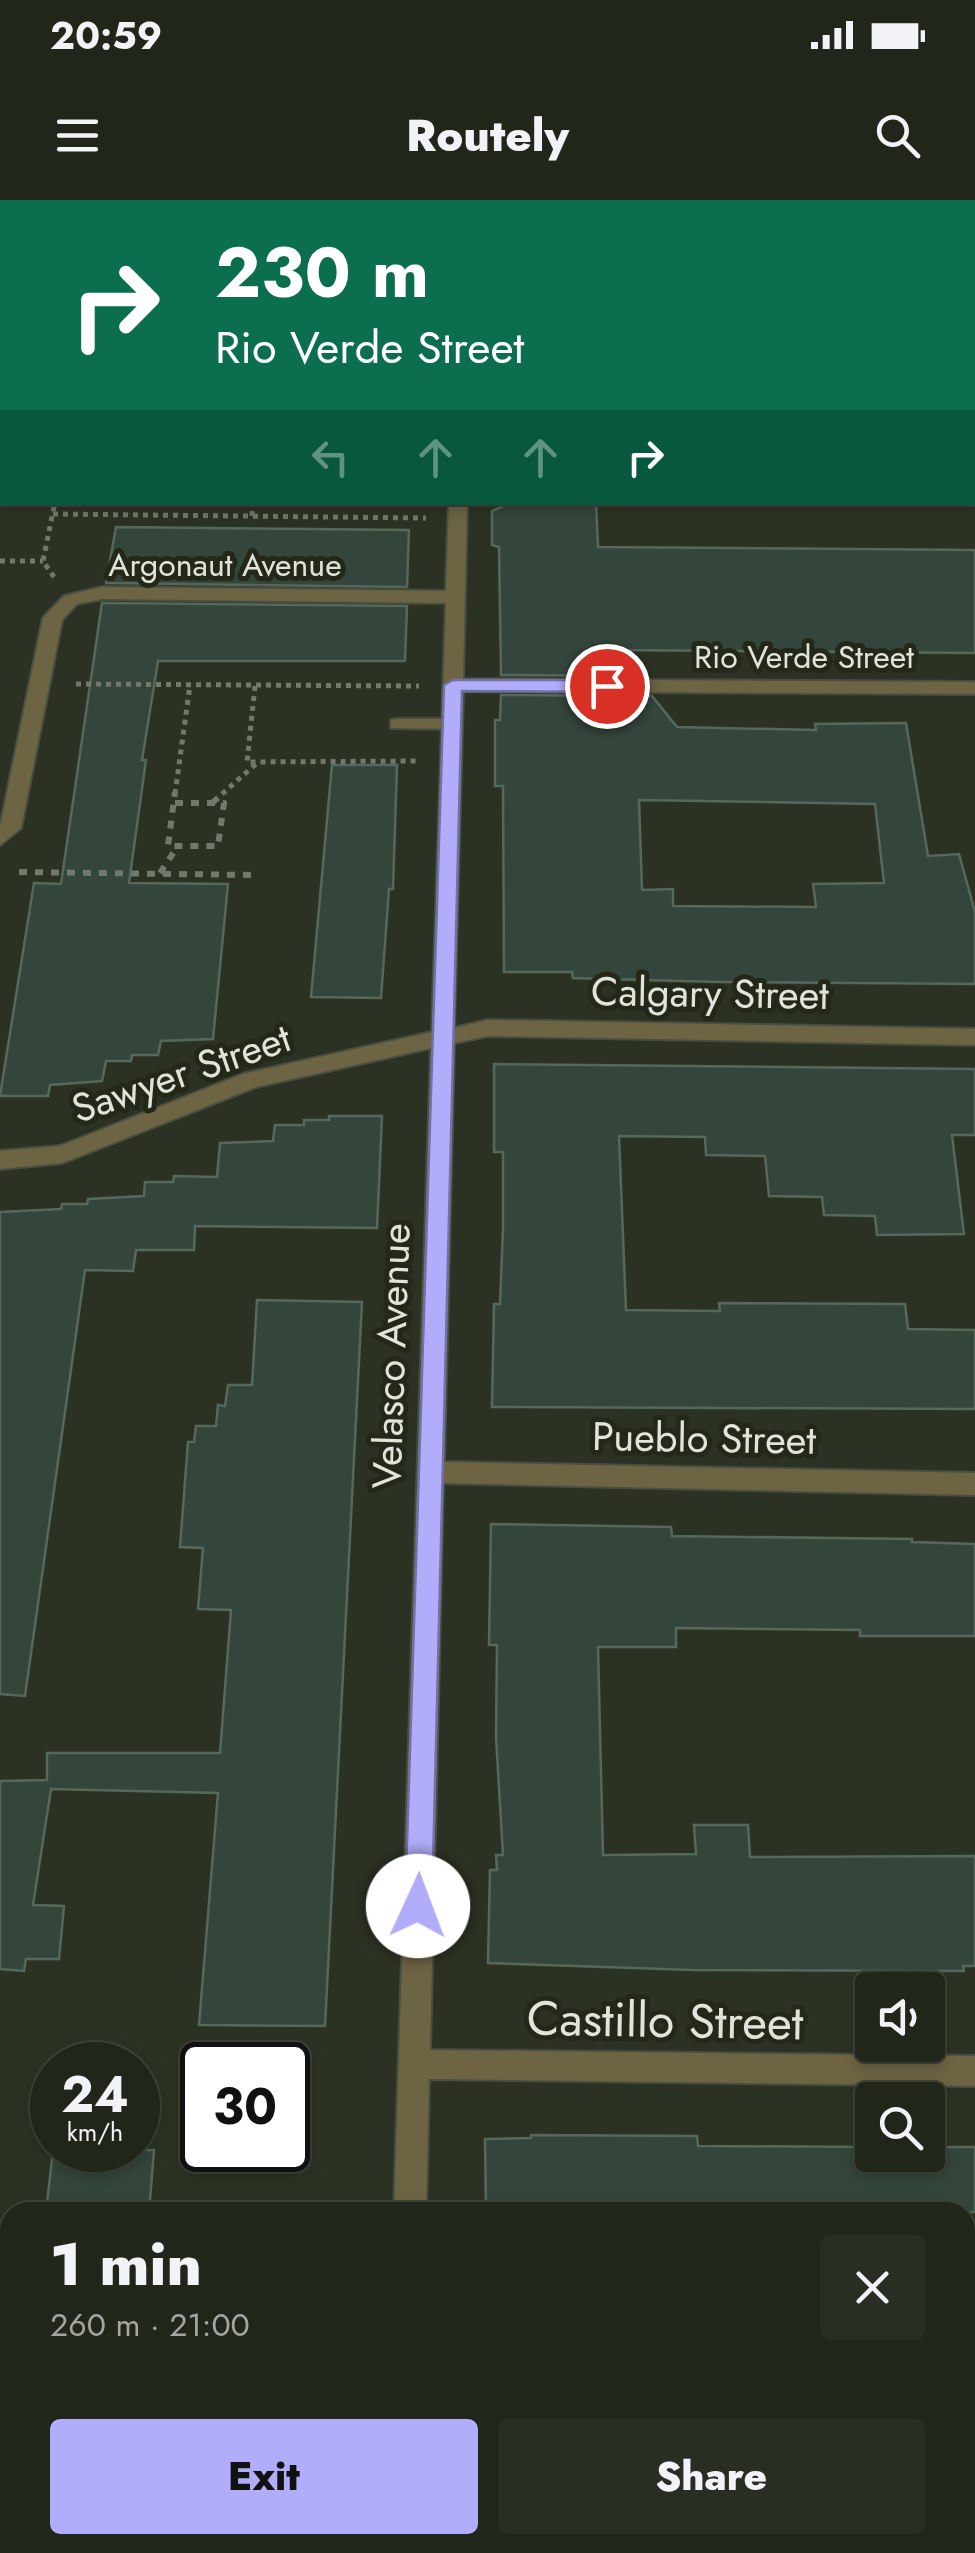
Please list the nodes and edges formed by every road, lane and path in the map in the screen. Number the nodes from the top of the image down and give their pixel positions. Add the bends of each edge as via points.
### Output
1 (54, 505) edge
2 (254, 505) edge
3 (458, 510) edge
4 (53, 514) junction
5 (252, 516) junction
6 (0, 561) edge
7 (44, 561) junction
8 (455, 596) junction
9 (71, 600) junction
10 (40, 684) junction
11 (190, 685) junction
12 (453, 685) junction
13 (256, 686) junction
14 (975, 688) edge
15 (397, 724) dead end
16 (451, 724) junction
17 (451, 761) junction
18 (260, 762) junction
19 (175, 803) junction
20 (212, 803) junction
21 (0, 838) edge
22 (178, 846) junction
23 (19, 872) dead end
24 (159, 874) junction
25 (254, 874) dead end
26 (444, 1036) junction
27 (975, 1037) edge
28 (0, 1160) edge
29 (430, 1472) junction
30 (975, 1484) edge
31 (414, 2064) junction
32 (975, 2071) edge
33 (410, 2202) edge

1 - 4 path
2 - 5 path
3 - 5 path
3 - 8 street, Velasco Avenue
4 - 5 path
4 - 7 path
6 - 7 path
7 - 9 path
8 - 9 street, Argonaut Avenue via 102,594
8 - 12 street, Velasco Avenue
9 - 10 street, Argonaut Avenue via 53,618
10 - 11 path
10 - 21 street, Argonaut Avenue via 16,812
11 - 13 path
11 - 19 path
12 - 13 path
12 - 14 street, Rio Verde Street
12 - 16 street, Velasco Avenue
13 - 18 path via 247,762
15 - 16 lane
16 - 17 street, Velasco Avenue
17 - 18 path
17 - 26 street, Velasco Avenue
18 - 20 path
19 - 20 path
19 - 22 path via 168,846
20 - 22 path via 224,803 218,846
22 - 24 path
23 - 24 path
24 - 25 path
26 - 27 street, Calgary Street via 528,1026
26 - 28 street, Sawyer Street via 214,1092 62,1154
26 - 29 street, Velasco Avenue
29 - 30 street, Pueblo Street
29 - 31 street, Velasco Avenue
31 - 32 street, Castillo Street
31 - 33 street, Velasco Avenue

